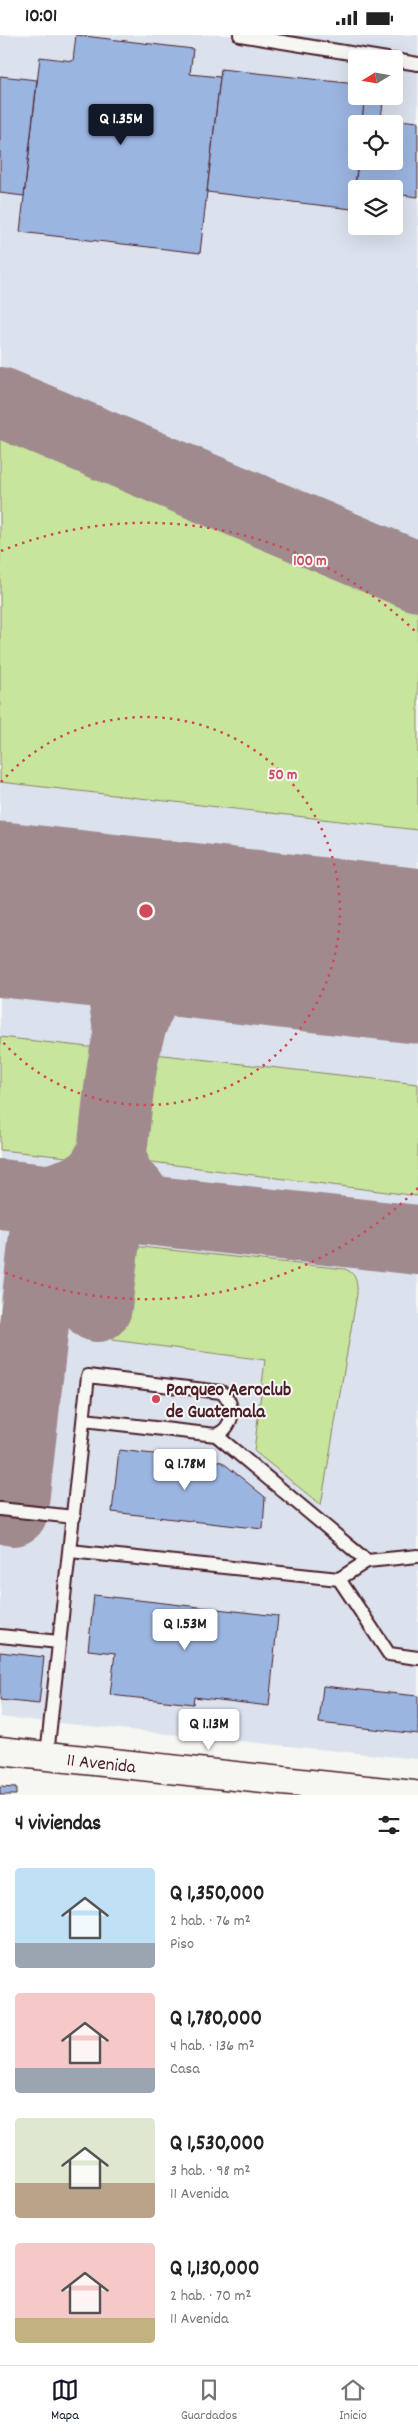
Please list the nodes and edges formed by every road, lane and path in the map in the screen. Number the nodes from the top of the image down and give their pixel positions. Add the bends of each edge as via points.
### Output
1 (240, 35) edge
2 (348, 53) edge
3 (403, 62) edge
4 (418, 64) edge
5 (84, 1420) junction
6 (216, 1435) junction
7 (0, 1509) edge
8 (74, 1517) junction
9 (70, 1551) junction
10 (418, 1556) edge
11 (368, 1561) junction
12 (339, 1579) junction
13 (0, 1636) edge
14 (58, 1642) junction
15 (418, 1658) edge
16 (0, 1751) edge
17 (48, 1755) junction
18 (414, 1795) edge

1 - 2 lane
3 - 4 lane
5 - 6 lane
5 - 6 lane via 88,1376 221,1392 232,1406 229,1426
5 - 8 lane
6 - 11 lane
7 - 8 lane
8 - 9 lane
9 - 12 lane
9 - 14 lane
10 - 11 lane
11 - 12 lane
12 - 15 lane via 389,1655
13 - 14 lane
14 - 17 lane
16 - 17 main road, 11 Avenida
17 - 18 main road, 11 Avenida

